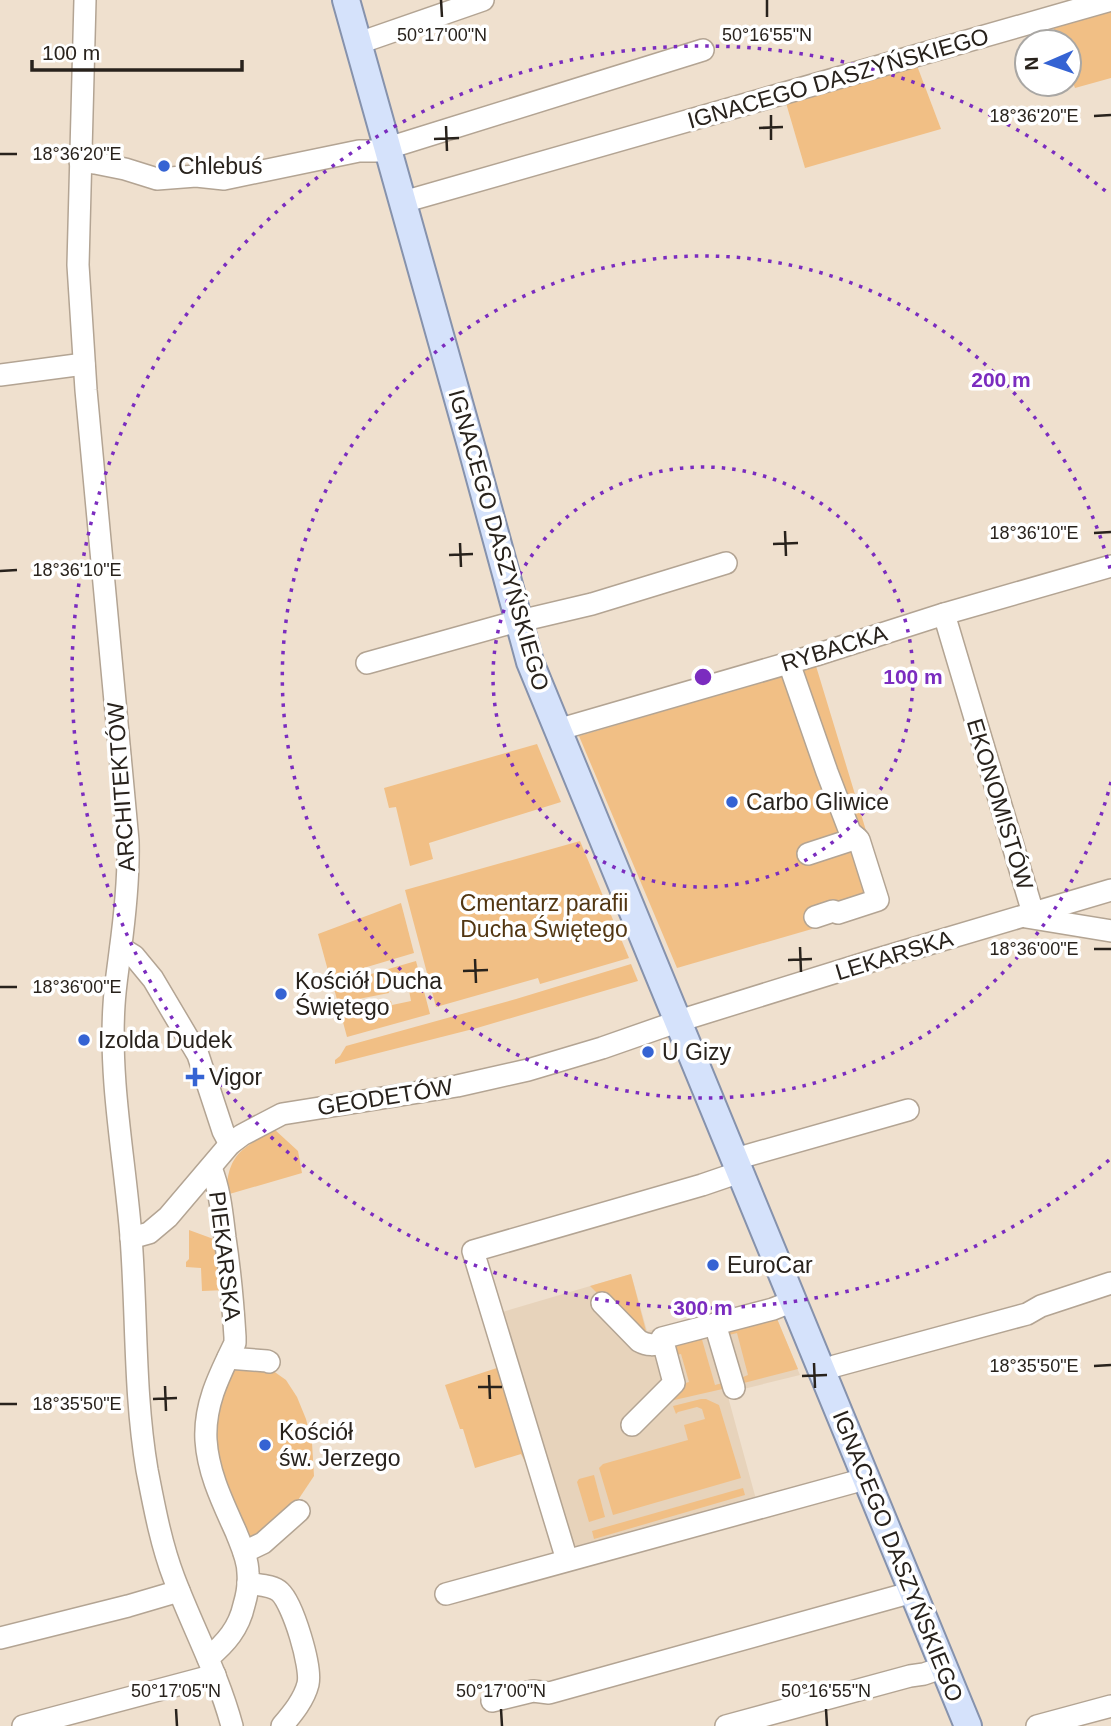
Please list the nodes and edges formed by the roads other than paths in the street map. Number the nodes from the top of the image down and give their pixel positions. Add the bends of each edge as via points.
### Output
1 (85, 0) edge
2 (346, 0) edge
3 (483, 0) edge
4 (1111, 0) edge
5 (359, 43) junction
6 (703, 50) dead end
7 (388, 148) junction
8 (80, 161) junction
9 (403, 202) junction
10 (84, 364) junction
11 (0, 375) edge
12 (726, 564) dead end
13 (1111, 566) edge
14 (944, 614) junction
15 (519, 622) junction
16 (367, 663) dead end
17 (789, 663) junction
18 (557, 730) junction
19 (857, 838) junction
20 (808, 854) dead end
21 (1111, 890) edge
22 (1027, 915) junction
23 (815, 917) dead end
24 (1111, 931) edge
25 (121, 948) junction
26 (678, 1022) junction
27 (908, 1110) dead end
28 (230, 1144) junction
29 (737, 1166) junction
30 (211, 1168) junction
31 (131, 1238) junction
32 (1111, 1283) edge
33 (793, 1301) junction
34 (601, 1303) dead end
35 (715, 1324) junction
36 (664, 1343) junction
37 (228, 1358) junction
38 (269, 1362) dead end
39 (822, 1372) junction
40 (734, 1388) dead end
41 (632, 1425) dead end
42 (866, 1477) junction
43 (299, 1511) dead end
44 (268, 1555) dead end
45 (245, 1556) junction
46 (567, 1560) junction
47 (248, 1583) junction
48 (179, 1591) junction
49 (913, 1592) junction
50 (446, 1594) dead end
51 (0, 1638) edge
52 (212, 1666) junction
53 (944, 1667) junction
54 (492, 1701) dead end
55 (1111, 1706) edge
56 (23, 1726) edge
57 (232, 1726) edge
58 (282, 1726) edge
59 (726, 1726) edge
60 (968, 1726) edge
61 (1037, 1726) edge

1 - 8 street, ARCHITEKTÓW
2 - 5 main road, IGNACEGO DASZYŃSKIEGO
3 - 5 street
4 - 9 street, IGNACEGO DASZYŃSKIEGO
5 - 7 main road, IGNACEGO DASZYŃSKIEGO
6 - 7 street
7 - 8 street via 225,178 157,179
7 - 9 main road, IGNACEGO DASZYŃSKIEGO
8 - 10 street, ARCHITEKTÓW via 78,265
9 - 15 main road, IGNACEGO DASZYŃSKIEGO
10 - 11 street
10 - 25 street, ARCHITEKTÓW via 128,841
12 - 15 street
13 - 14 street, RYBACKA
14 - 17 street, RYBACKA
14 - 22 street, EKONOMISTÓW
15 - 16 street
15 - 18 main road, IGNACEGO DASZYŃSKIEGO
17 - 18 street, RYBACKA
17 - 19 street via 836,796 850,832
18 - 26 main road, IGNACEGO DASZYŃSKIEGO
19 - 20 street
19 - 23 street via 878,900
21 - 22 street, LEKARSKA
22 - 24 street
22 - 26 street, LEKARSKA
25 - 28 street via 153,979 198,1055
25 - 31 street, ARCHITEKTÓW via 113,1041
26 - 28 street, GEODETÓW via 517,1073 282,1114
26 - 29 main road, IGNACEGO DASZYŃSKIEGO
27 - 29 street
28 - 30 street, GEODETÓW
29 - 33 main road, IGNACEGO DASZYŃSKIEGO
29 - 46 street via 702,1185 473,1251
30 - 31 street, GEODETÓW via 158,1226
30 - 37 street, PIEKARSKA via 232,1288 235,1343
31 - 48 street, ARCHITEKTÓW via 137,1380 147,1468 161,1536
32 - 39 street via 1027,1314
33 - 35 street
33 - 39 main road, IGNACEGO DASZYŃSKIEGO
34 - 36 street via 639,1341
35 - 36 street via 662,1338
35 - 40 street
36 - 41 street via 674,1383
37 - 38 street
37 - 45 street, PIEKARSKA via 211,1396 206,1441 217,1488
39 - 42 main road, IGNACEGO DASZYŃSKIEGO
42 - 46 street
42 - 49 main road, IGNACEGO DASZYŃSKIEGO
43 - 45 street
44 - 45 street
45 - 47 street, PIEKARSKA
46 - 50 street
47 - 52 street, PIEKARSKA via 242,1615
47 - 58 street via 283,1595 308,1665 303,1698
48 - 51 street
48 - 52 street, ARCHITEKTÓW
49 - 53 main road, IGNACEGO DASZYŃSKIEGO
49 - 54 street via 549,1693 533,1691
52 - 56 street
52 - 57 street, ARCHITEKTÓW
53 - 59 street
53 - 60 main road, IGNACEGO DASZYŃSKIEGO
55 - 61 street

